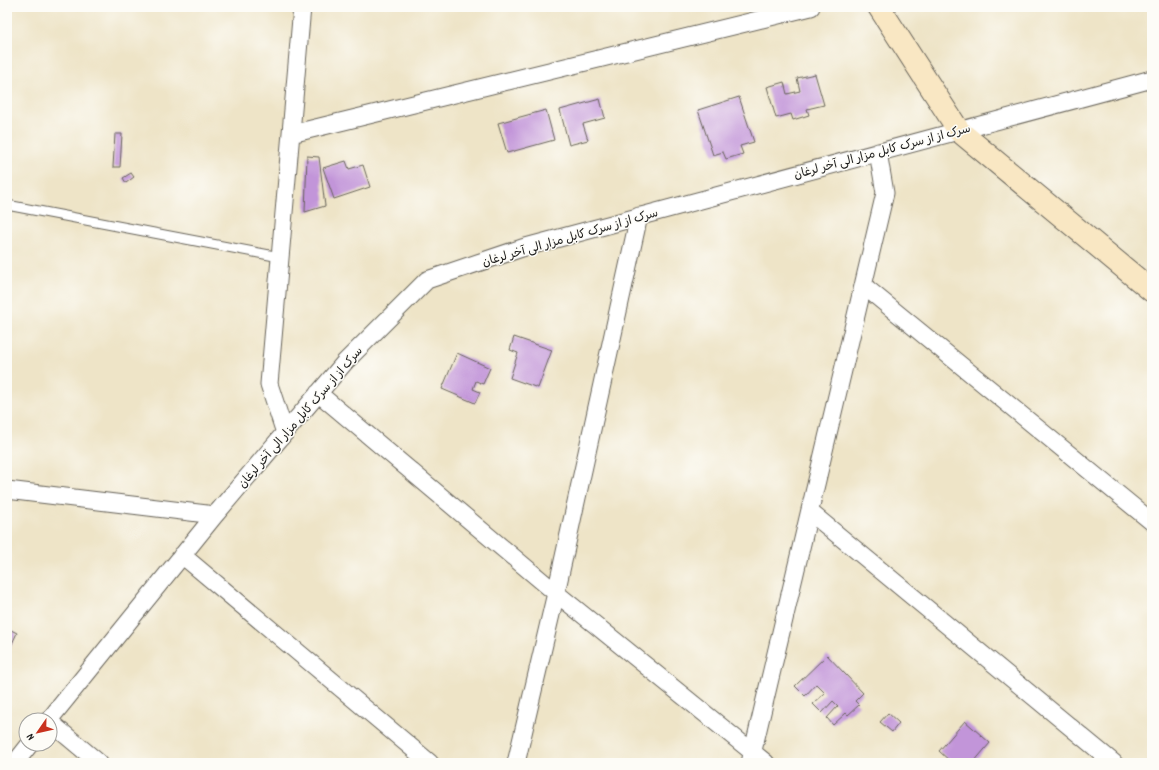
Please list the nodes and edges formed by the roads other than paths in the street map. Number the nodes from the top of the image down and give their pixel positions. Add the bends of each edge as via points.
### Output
1 (302, 7) edge
2 (811, 7) edge
3 (879, 7) edge
4 (1152, 79) edge
5 (959, 131) junction
6 (291, 134) junction
7 (878, 152) junction
8 (7, 205) edge
9 (638, 216) junction
10 (280, 257) junction
11 (864, 286) junction
12 (1152, 291) edge
13 (318, 393) junction
14 (285, 433) junction
15 (7, 490) edge
16 (810, 512) junction
17 (215, 515) junction
18 (1152, 522) edge
19 (182, 556) junction
20 (556, 593) junction
21 (57, 712) edge
22 (58, 728) edge
23 (24, 752) edge
24 (752, 758) edge
25 (15, 763) edge
26 (99, 763) edge
27 (430, 763) edge
28 (516, 763) edge
29 (766, 763) edge
30 (1114, 763) edge

1 - 6 street
2 - 6 street
3 - 5 street
4 - 5 street, سرک از از سرک کابل مزار الی آخر لرغان
5 - 7 street, سرک از از سرک کابل مزار الی آخر لرغان
5 - 12 street
6 - 10 street
7 - 9 street, سرک از از سرک کابل مزار الی آخر لرغان
7 - 11 street via 885,193
8 - 10 lane
9 - 13 street, سرک از از سرک کابل مزار الی آخر لرغان via 522,248 427,280 345,362
9 - 20 street
10 - 14 street via 269,384
11 - 16 street
11 - 18 street
13 - 14 street, سرک از از سرک کابل مزار الی آخر لرغان
13 - 20 street
14 - 17 street, سرک از از سرک کابل مزار الی آخر لرغان
15 - 17 street
16 - 24 street
16 - 30 street
17 - 19 street, سرک از از سرک کابل مزار الی آخر لرغان
19 - 21 street, سرک از از سرک کابل مزار الی آخر لرغان
19 - 27 street
20 - 24 street
20 - 28 street
22 - 26 street
23 - 25 street
24 - 29 street

